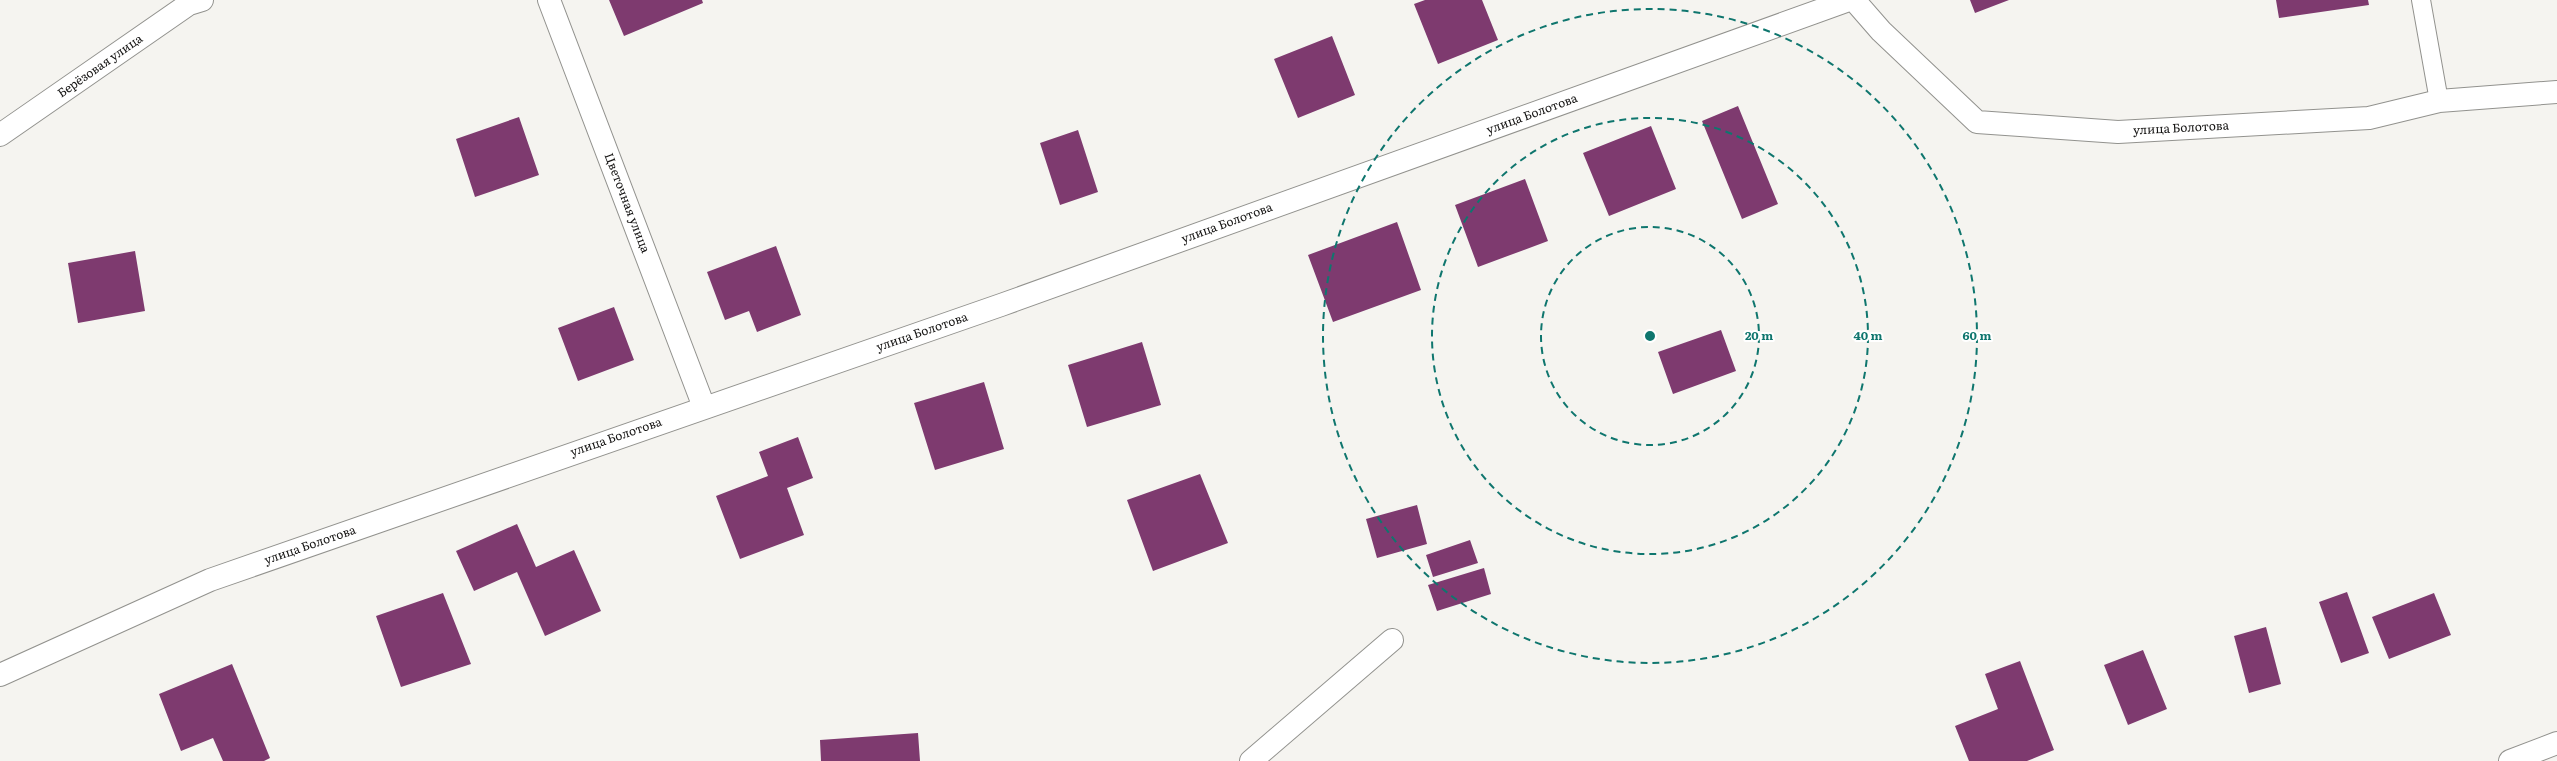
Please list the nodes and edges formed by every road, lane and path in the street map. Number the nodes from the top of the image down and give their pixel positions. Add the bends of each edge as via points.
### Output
1 (202, 0) edge
2 (549, 0) edge
3 (1849, 0) edge
4 (1854, 0) edge
5 (2421, 0) edge
6 (2557, 92) edge
7 (2439, 101) junction
8 (0, 135) edge
9 (704, 407) junction
10 (1392, 640) dead end
11 (0, 675) edge
12 (2557, 743) edge
13 (1251, 761) edge
14 (2510, 761) edge

1 - 8 street, Берёзовая улица via 189,4
2 - 9 street, Цветочная улица
3 - 9 street, улица Болотова via 1001,305
4 - 7 street, улица Болотова via 1881,32 1977,122 2118,132 2369,118
5 - 7 lane
6 - 7 street, улица Болотова
9 - 11 street, улица Болотова via 210,580
10 - 13 street
12 - 14 street

